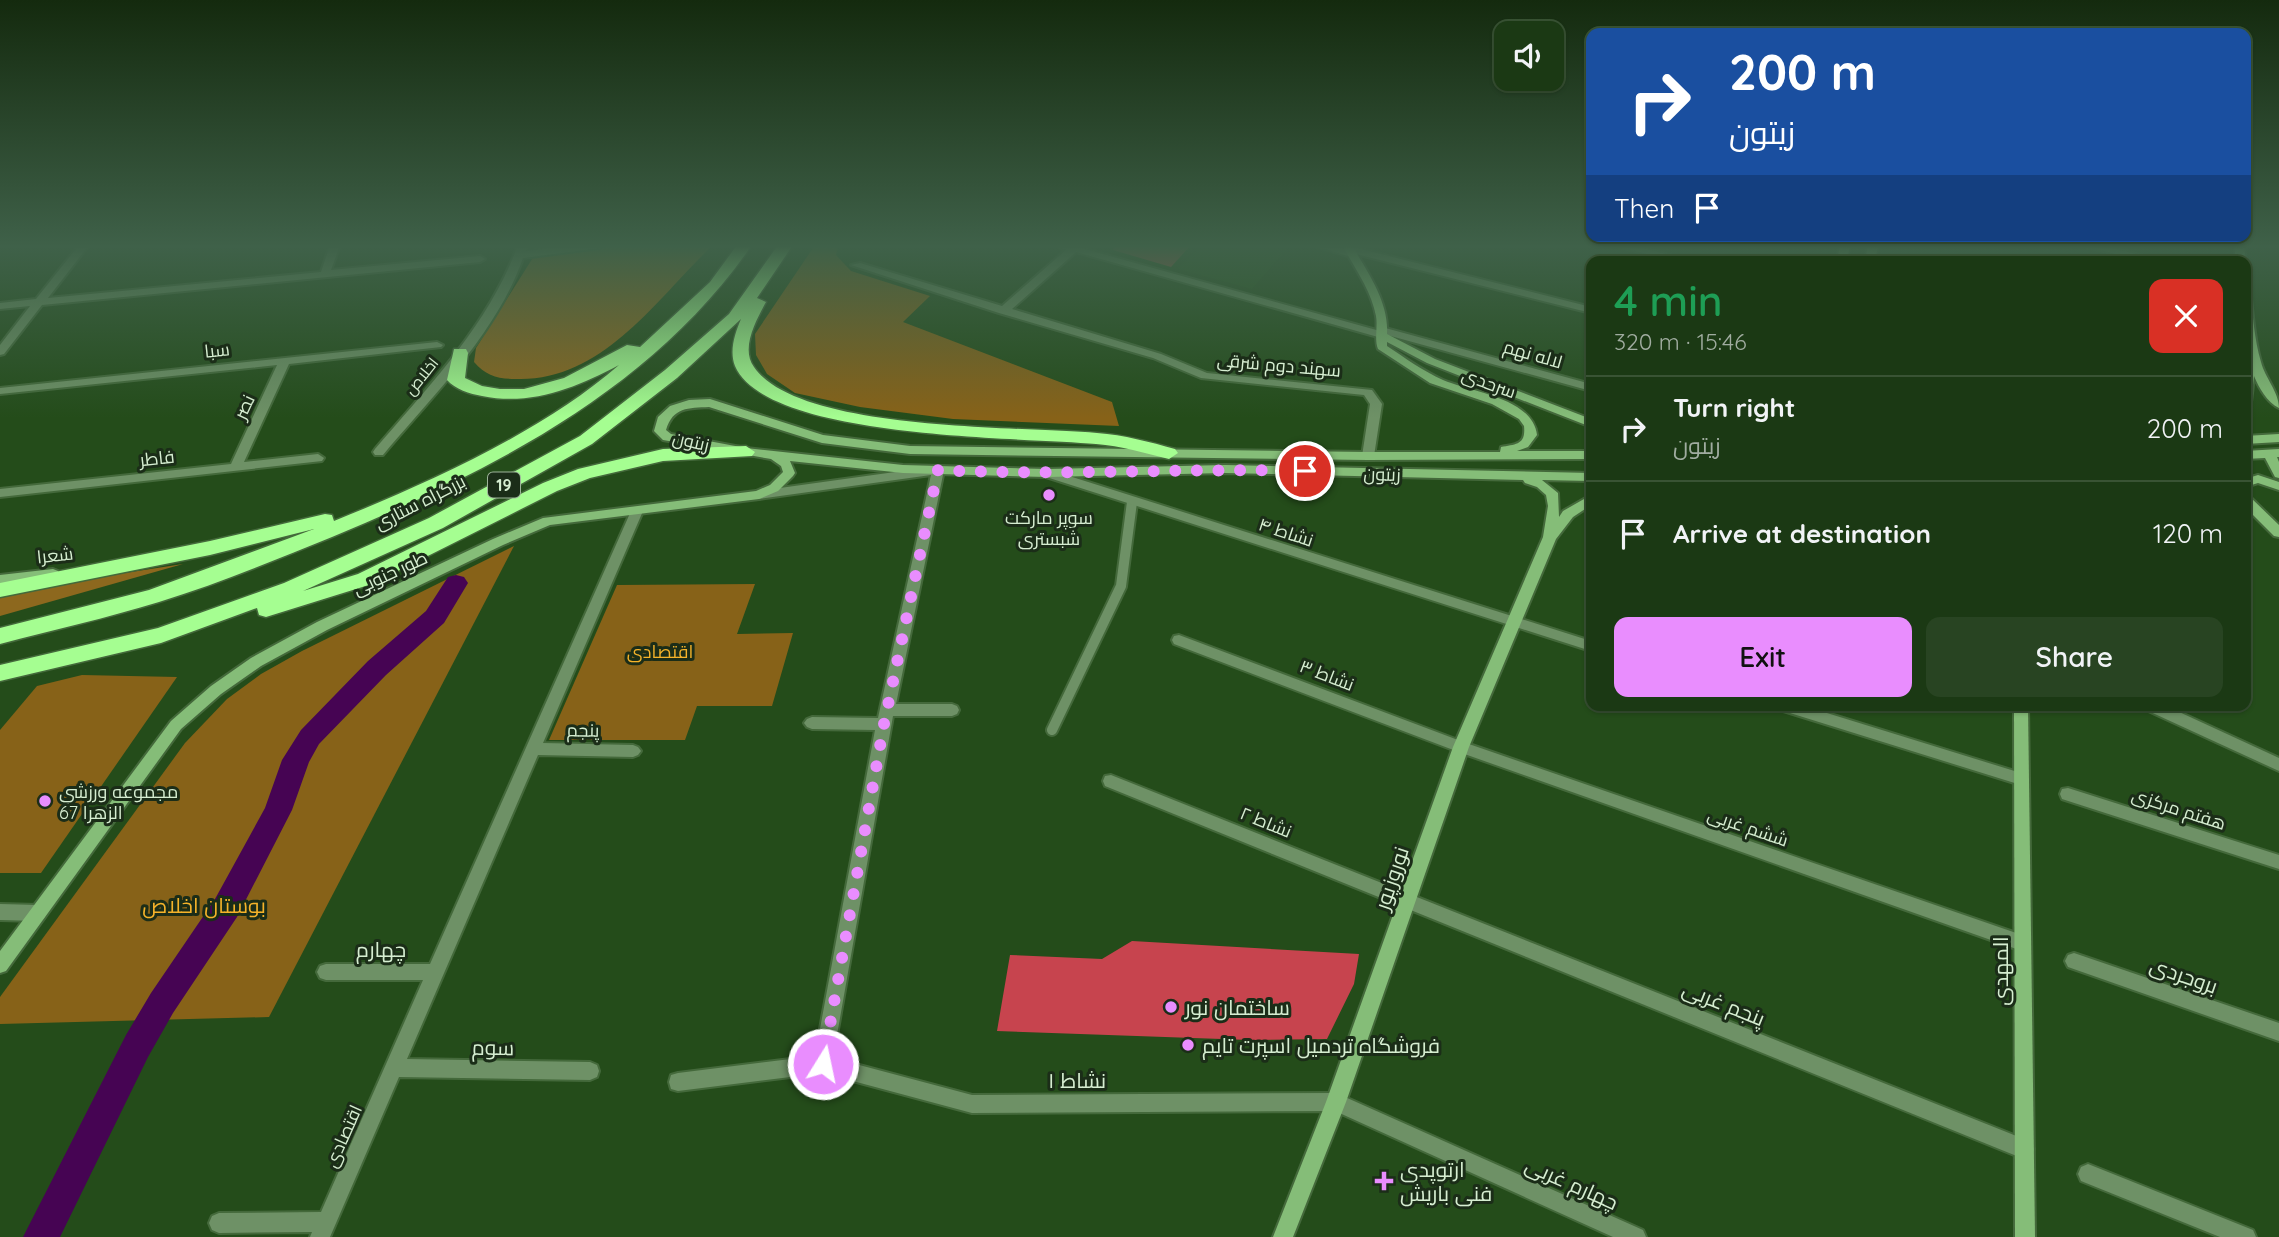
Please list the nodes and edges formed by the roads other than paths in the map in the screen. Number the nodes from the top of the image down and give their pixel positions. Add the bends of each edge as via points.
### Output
1 (40, 302) edge
2 (33, 303) edge
3 (496, 303) edge
4 (699, 303) edge
5 (745, 303) edge
6 (757, 303) edge
7 (979, 303) edge
8 (1011, 303) edge
9 (1276, 303) edge
10 (1378, 303) edge
11 (1562, 303) edge
12 (0, 306) edge
13 (693, 309) junction
14 (1586, 309) edge
15 (1003, 310) junction
16 (1384, 333) junction
17 (437, 345) dead end
18 (2251, 347) edge
19 (0, 352) edge
20 (460, 353) junction
21 (285, 361) junction
22 (1586, 387) edge
23 (0, 391) edge
24 (2279, 404) edge
25 (1586, 421) edge
26 (2279, 438) edge
27 (2251, 440) edge
28 (379, 452) dead end
29 (746, 452) junction
30 (1169, 453) junction
31 (2274, 454) edge
32 (1477, 455) junction
33 (1586, 455) edge
34 (2251, 455) edge
35 (775, 456) junction
36 (1368, 456) junction
37 (318, 458) dead end
38 (236, 467) junction
39 (938, 470) junction
40 (1047, 473) junction
41 (2279, 474) edge
42 (1519, 477) junction
43 (1586, 477) edge
44 (2251, 481) edge
45 (2279, 486) edge
46 (0, 493) edge
47 (421, 493) junction
48 (759, 495) junction
49 (1132, 502) junction
50 (1586, 502) edge
51 (2251, 504) edge
52 (637, 511) junction
53 (2279, 534) edge
54 (1550, 537) junction
55 (113, 568) junction
56 (0, 580) edge
57 (0, 590) edge
58 (1515, 623) junction
59 (161, 635) junction
60 (0, 636) edge
61 (1179, 640) dead end
62 (1586, 644) edge
63 (0, 673) edge
64 (952, 710) dead end
65 (1801, 711) edge
66 (2021, 711) edge
67 (2162, 711) edge
68 (885, 717) junction
69 (812, 723) dead end
70 (1052, 730) dead end
71 (1461, 747) junction
72 (533, 749) junction
73 (633, 751) dead end
74 (2279, 765) edge
75 (2021, 779) junction
76 (1111, 781) dead end
77 (2068, 794) dead end
78 (2279, 862) edge
79 (1407, 899) junction
80 (0, 912) edge
81 (38, 913) junction
82 (2022, 943) junction
83 (2074, 961) dead end
84 (0, 965) edge
85 (326, 972) dead end
86 (436, 972) junction
87 (2279, 1032) edge
88 (823, 1064) junction
89 (394, 1068) junction
90 (590, 1071) dead end
91 (678, 1082) dead end
92 (1336, 1102) junction
93 (2024, 1149) junction
94 (2088, 1174) dead end
95 (219, 1223) dead end
96 (323, 1230) edge
97 (1283, 1237) edge
98 (1636, 1237) edge
99 (2025, 1237) edge
100 (2246, 1237) edge

1 - 19 street
2 - 12 street
3 - 20 street, اخلاص
4 - 13 highway, بزرگراه ستاری / 19
5 - 59 highway, بزرگراه ستاری / 19 via 671,373 586,440 424,528 291,588
6 - 30 highway via 740,351 753,382 773,394 817,410 875,422 1099,438
7 - 15 street
8 - 15 street
9 - 16 street, لاله نهم
10 - 16 street, سرحدی
11 - 14 street
13 - 20 highway via 588,375 551,389 492,393 468,388 456,380
13 - 47 highway, بزرگراه ستاری / 19 via 605,386 548,424
15 - 36 street, سهند دوم شرقی via 1157,356 1205,376 1368,392 1376,404
16 - 22 street, لاله نهم
16 - 25 street, سرحدی via 1431,361
16 - 32 street, سرحدی via 1382,346 1402,361 1442,384 1510,407 1528,421 1532,430 1524,445
17 - 21 street, سبا
18 - 24 street via 2262,382
20 - 28 street, اخلاص
21 - 23 street, سبا
21 - 38 street, نصر
26 - 27 street
29 - 30 street, زیتون via 667,437 660,425 674,409 710,403 822,439 910,450
29 - 35 street, زیتون
29 - 59 highway via 663,455 585,473 365,579 298,602
30 - 36 street, زیتون
31 - 34 street
31 - 41 street
32 - 33 street, زیتون
32 - 36 street, زیتون
35 - 39 street, زیتون
35 - 48 street via 788,464 789,473
37 - 38 street, فاطر
38 - 46 street, فاطر
39 - 40 street, زیتون
39 - 48 street, طور جنوبی
39 - 68 street
40 - 42 street, زیتون via 1225,469
40 - 49 street, نشاط ۴
42 - 43 street, زیتون
42 - 54 street, نوروزپور via 1552,493
44 - 45 street
47 - 55 highway via 275,533
47 - 60 highway, بزرگراه ستاری / 19 via 154,596
48 - 52 street, طور جنوبی
49 - 58 street, نشاط ۴
49 - 70 lane via 1121,586
50 - 54 street, نوروزپور via 1568,514
51 - 53 street
52 - 72 street, اقتصادی
52 - 81 street, طور جنوبی via 531,527 256,662 176,725
54 - 58 street, نوروزپور
55 - 56 street, شعرا
55 - 57 highway
58 - 62 street, نشاط ۴
58 - 71 street, نوروزپور
59 - 63 highway, بزرگراه ستاری / 19
61 - 71 street, نشاط ۳
64 - 68 street
65 - 75 street
66 - 75 street, المهدی
67 - 74 street
68 - 69 street
68 - 88 street
71 - 79 street, نوروزپور
71 - 82 street, ششم غربی
72 - 73 street, پنجم
72 - 86 street, اقتصادی
75 - 82 street, المهدی
76 - 79 street, نشاط ۲
77 - 78 street, هفتم مرکزی
79 - 92 street, نوروزپور
79 - 93 street, پنجم غربی
80 - 81 street
81 - 84 street, طور جنوبی
82 - 93 street, المهدی
83 - 87 street, بروجردی
85 - 86 street, چهارم
86 - 89 street, اقتصادی
88 - 91 street
88 - 92 street, نشاط ۱ via 972,1104
89 - 90 street, سوم
89 - 96 street, اقتصادی
92 - 97 street, نوروزپور
92 - 98 street, چهارم غربی
93 - 99 street, المهدی
94 - 100 street
95 - 96 street

